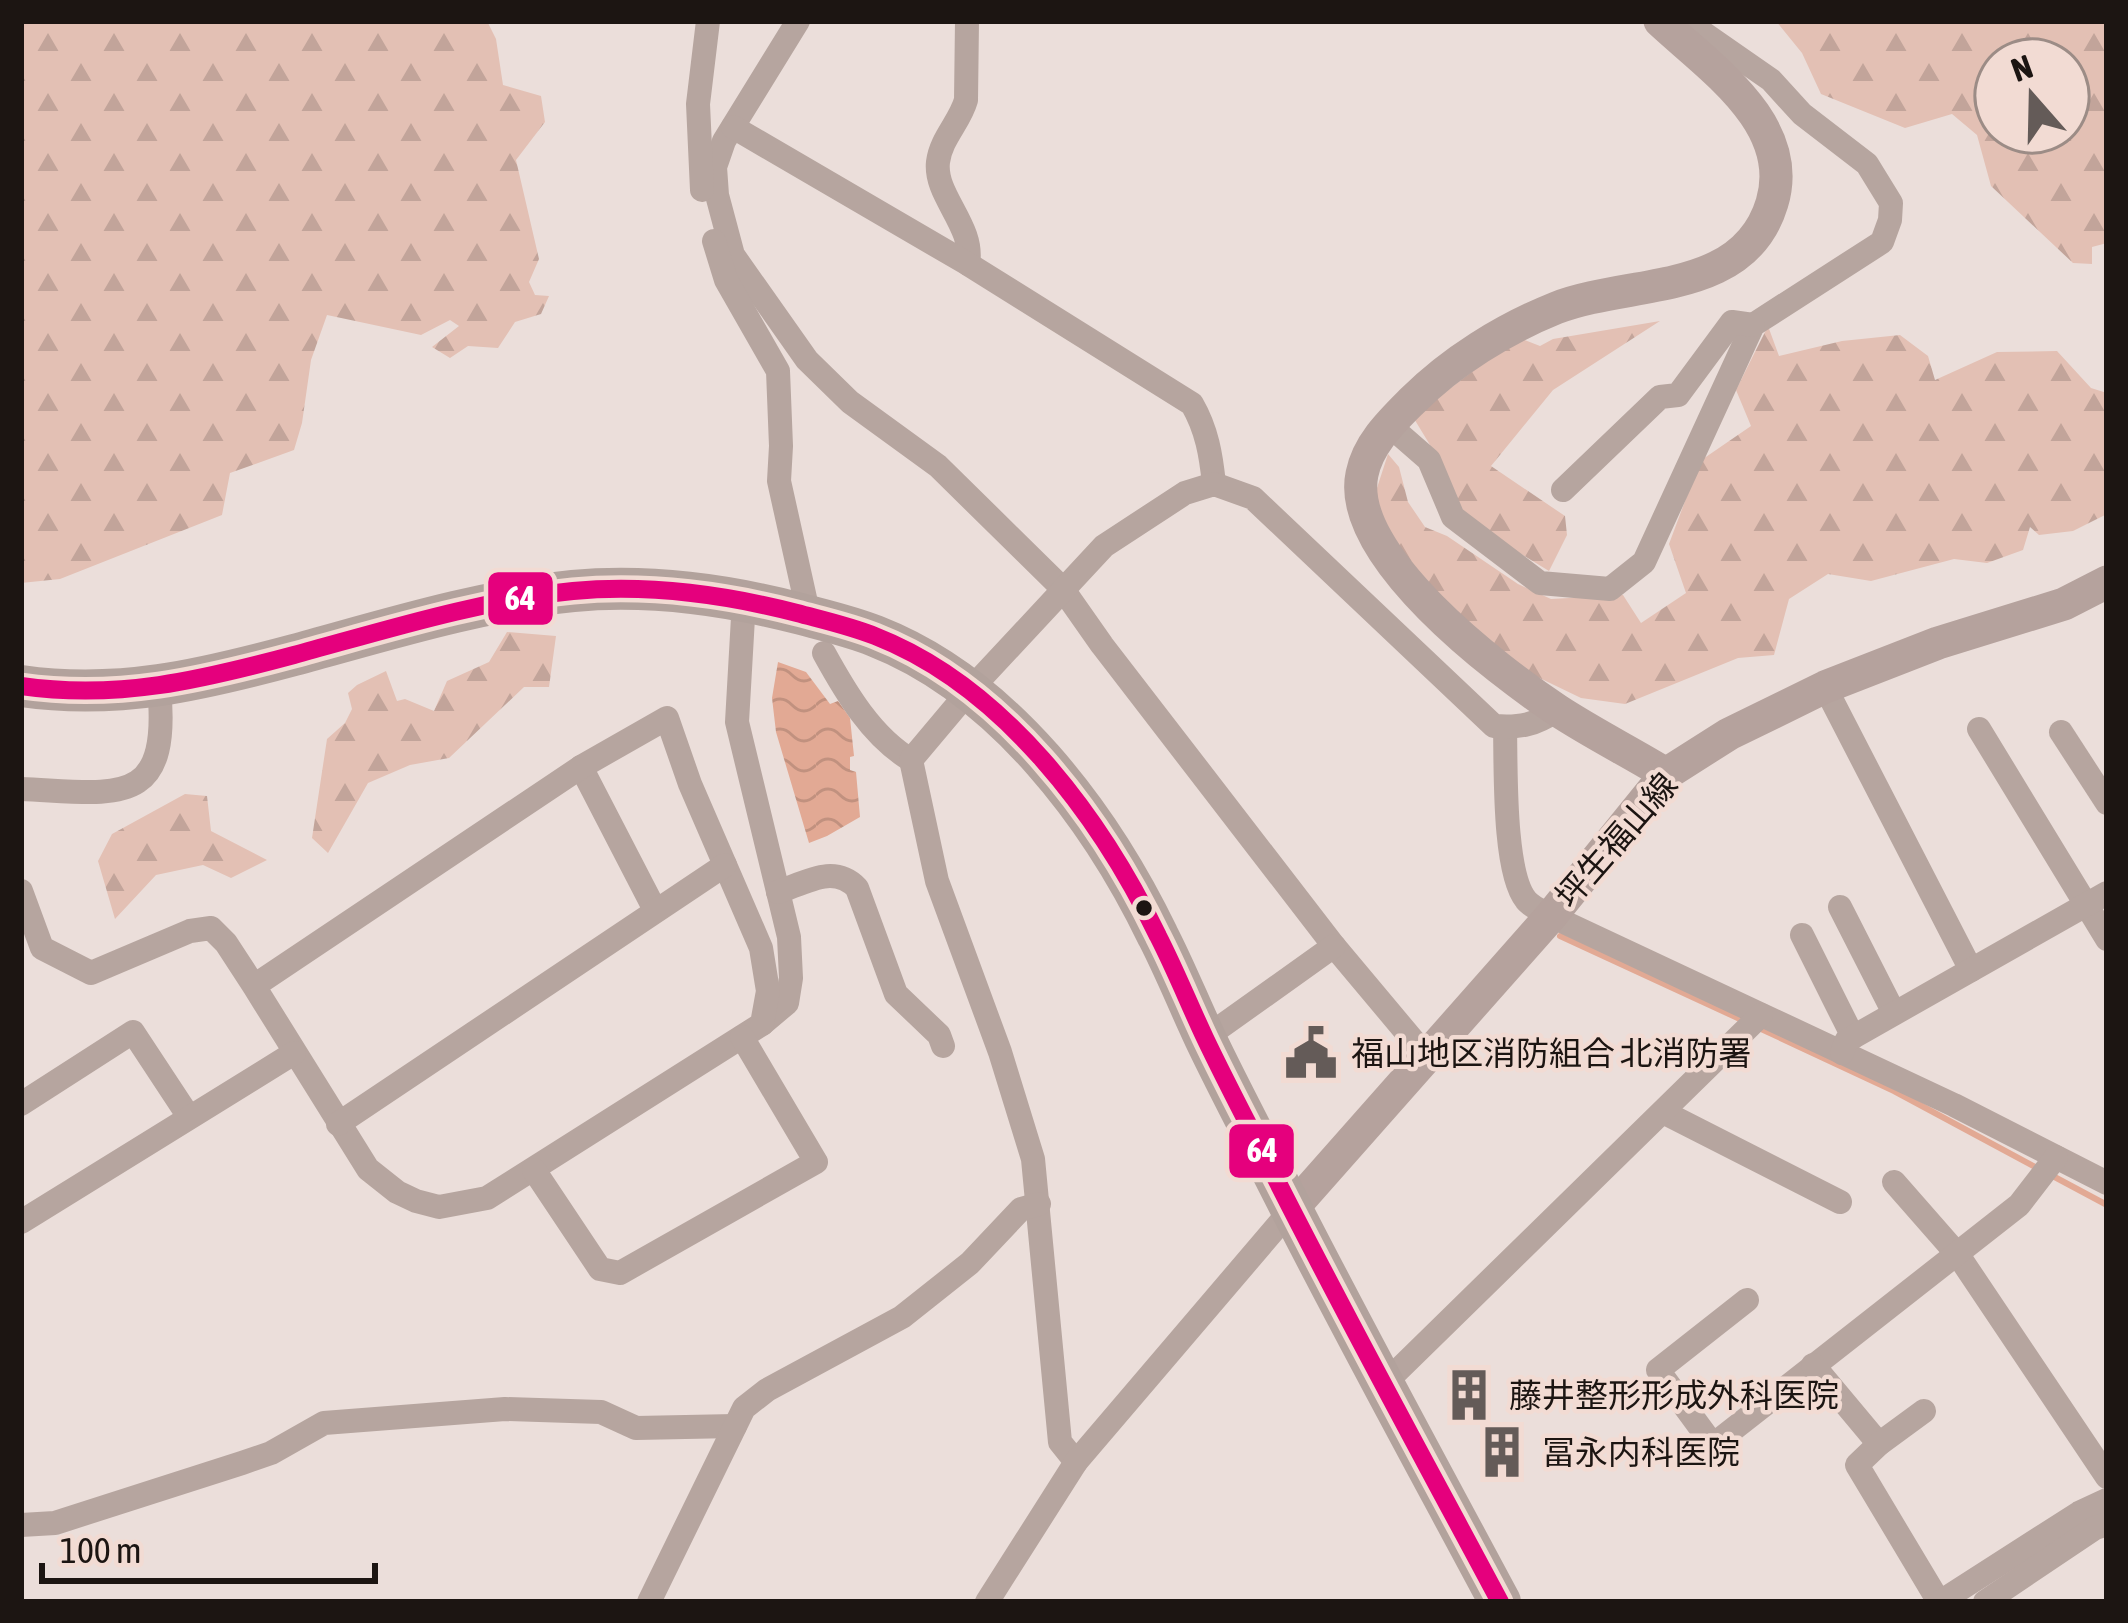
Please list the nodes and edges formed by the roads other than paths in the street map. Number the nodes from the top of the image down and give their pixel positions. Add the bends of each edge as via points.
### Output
1 (708, 21) edge
2 (798, 21) edge
3 (967, 21) edge
4 (1665, 26) edge
5 (733, 127) junction
6 (968, 263) junction
7 (1753, 325) junction
8 (1390, 426) junction
9 (1214, 484) junction
10 (1563, 490) dead end
11 (2107, 582) edge
12 (1062, 588) junction
13 (805, 598) dead end
14 (744, 600) junction
15 (824, 653) dead end
16 (21, 686) edge
17 (159, 687) junction
18 (1825, 687) junction
19 (969, 691) junction
20 (1557, 710) junction
21 (1505, 727) junction
22 (1979, 729) dead end
23 (2062, 732) dead end
24 (911, 760) junction
25 (581, 767) junction
26 (1666, 774) junction
27 (21, 790) edge
28 (2107, 803) edge
29 (725, 865) junction
30 (21, 891) edge
31 (778, 892) junction
32 (2096, 899) edge
33 (1840, 907) dead end
34 (655, 910) junction
35 (1551, 916) junction
36 (1802, 934) dead end
37 (2107, 939) edge
38 (1334, 946) junction
39 (1971, 970) junction
40 (254, 986) junction
41 (1894, 1013) junction
42 (1755, 1021) junction
43 (752, 1030) junction
44 (1205, 1038) junction
45 (1848, 1045) junction
46 (943, 1046) dead end
47 (294, 1053) junction
48 (1427, 1058) junction
49 (21, 1104) edge
50 (1663, 1112) junction
51 (189, 1117) junction
52 (338, 1124) junction
53 (2048, 1166) junction
54 (534, 1170) junction
55 (2104, 1177) edge
56 (1894, 1182) dead end
57 (1840, 1202) dead end
58 (1039, 1204) junction
59 (1292, 1210) junction
60 (21, 1222) edge
61 (1958, 1256) junction
62 (1747, 1300) dead end
63 (1814, 1365) junction
64 (1384, 1384) junction
65 (1924, 1411) dead end
66 (735, 1426) junction
67 (1879, 1444) junction
68 (1076, 1462) junction
69 (2107, 1478) edge
70 (2107, 1500) edge
71 (2107, 1523) edge
72 (21, 1525) edge
73 (649, 1602) edge
74 (987, 1602) edge
75 (1500, 1602) edge
76 (1940, 1602) edge
77 (1985, 1602) edge

1 - 13 street via 698,104 702,204 726,280 778,370 779,481
2 - 5 street
3 - 6 street via 966,100 937,167 971,248
4 - 7 street via 1689,22 1753,65 1868,164 1891,203 1882,242
4 - 8 street via 1747,103 1772,145 1773,201 1759,232 1715,269 1592,297 1512,329 1436,377
5 - 6 street
5 - 12 street via 715,167 717,195 745,273 807,359 850,402 938,466
6 - 9 street via 1192,404
7 - 8 street via 1644,562 1610,589 1540,584 1453,518 1429,460
7 - 10 street via 1732,322 1678,395 1660,397
8 - 20 street via 1371,447 1361,478 1378,543 1470,644
9 - 12 street via 1185,493 1104,546
9 - 21 street via 1252,498 1494,726
11 - 18 street, 坪生福山線
12 - 19 street
12 - 38 street
14 - 17 highway via 637,588 499,602
14 - 19 highway via 878,637
14 - 31 street via 737,722
15 - 24 street via 888,746
16 - 17 highway
17 - 27 street via 163,724 154,767 139,783 109,793
18 - 26 street, 坪生福山線
18 - 39 street
19 - 24 street
19 - 44 highway via 1037,751 1096,830 1157,932
20 - 21 street
20 - 26 street
21 - 35 street via 1515,875 1526,901
22 - 32 street
23 - 28 street
24 - 58 street via 937,881 1000,1052
25 - 29 street via 667,718
25 - 34 street
25 - 40 street
26 - 35 street, 坪生福山線
29 - 34 street
29 - 43 street via 761,948 768,992
30 - 40 street via 42,948 91,973 211,928
31 - 43 street via 789,937 787,1003
31 - 46 street via 847,877 896,994
32 - 37 street
32 - 39 street
33 - 41 street
34 - 52 street
35 - 42 street
35 - 48 street, 坪生福山線
36 - 45 street
38 - 44 street
38 - 48 street
39 - 41 street
40 - 47 street
41 - 45 street
42 - 45 street
42 - 50 street
43 - 54 street
43 - 54 street via 816,1162 620,1273 600,1269
44 - 59 highway
45 - 53 street
47 - 51 street
47 - 52 street
48 - 59 street, 坪生福山線
49 - 51 street via 133,1031
50 - 57 street
50 - 64 street
51 - 60 street
52 - 54 street via 368,1169 397,1192 439,1207 487,1198
53 - 55 street
53 - 61 street via 2019,1205
56 - 61 street
58 - 66 street via 1021,1209 902,1317 767,1390
58 - 68 street via 1060,1442
59 - 64 highway
59 - 68 street
61 - 63 street
61 - 69 street
62 - 63 street via 1658,1370 1714,1445
63 - 67 street
64 - 75 highway
65 - 67 street
66 - 72 street via 636,1428 601,1412 505,1409 324,1423 242,1463 55,1523
66 - 73 street
67 - 76 street via 1857,1465
68 - 74 street
70 - 76 street
71 - 77 street

